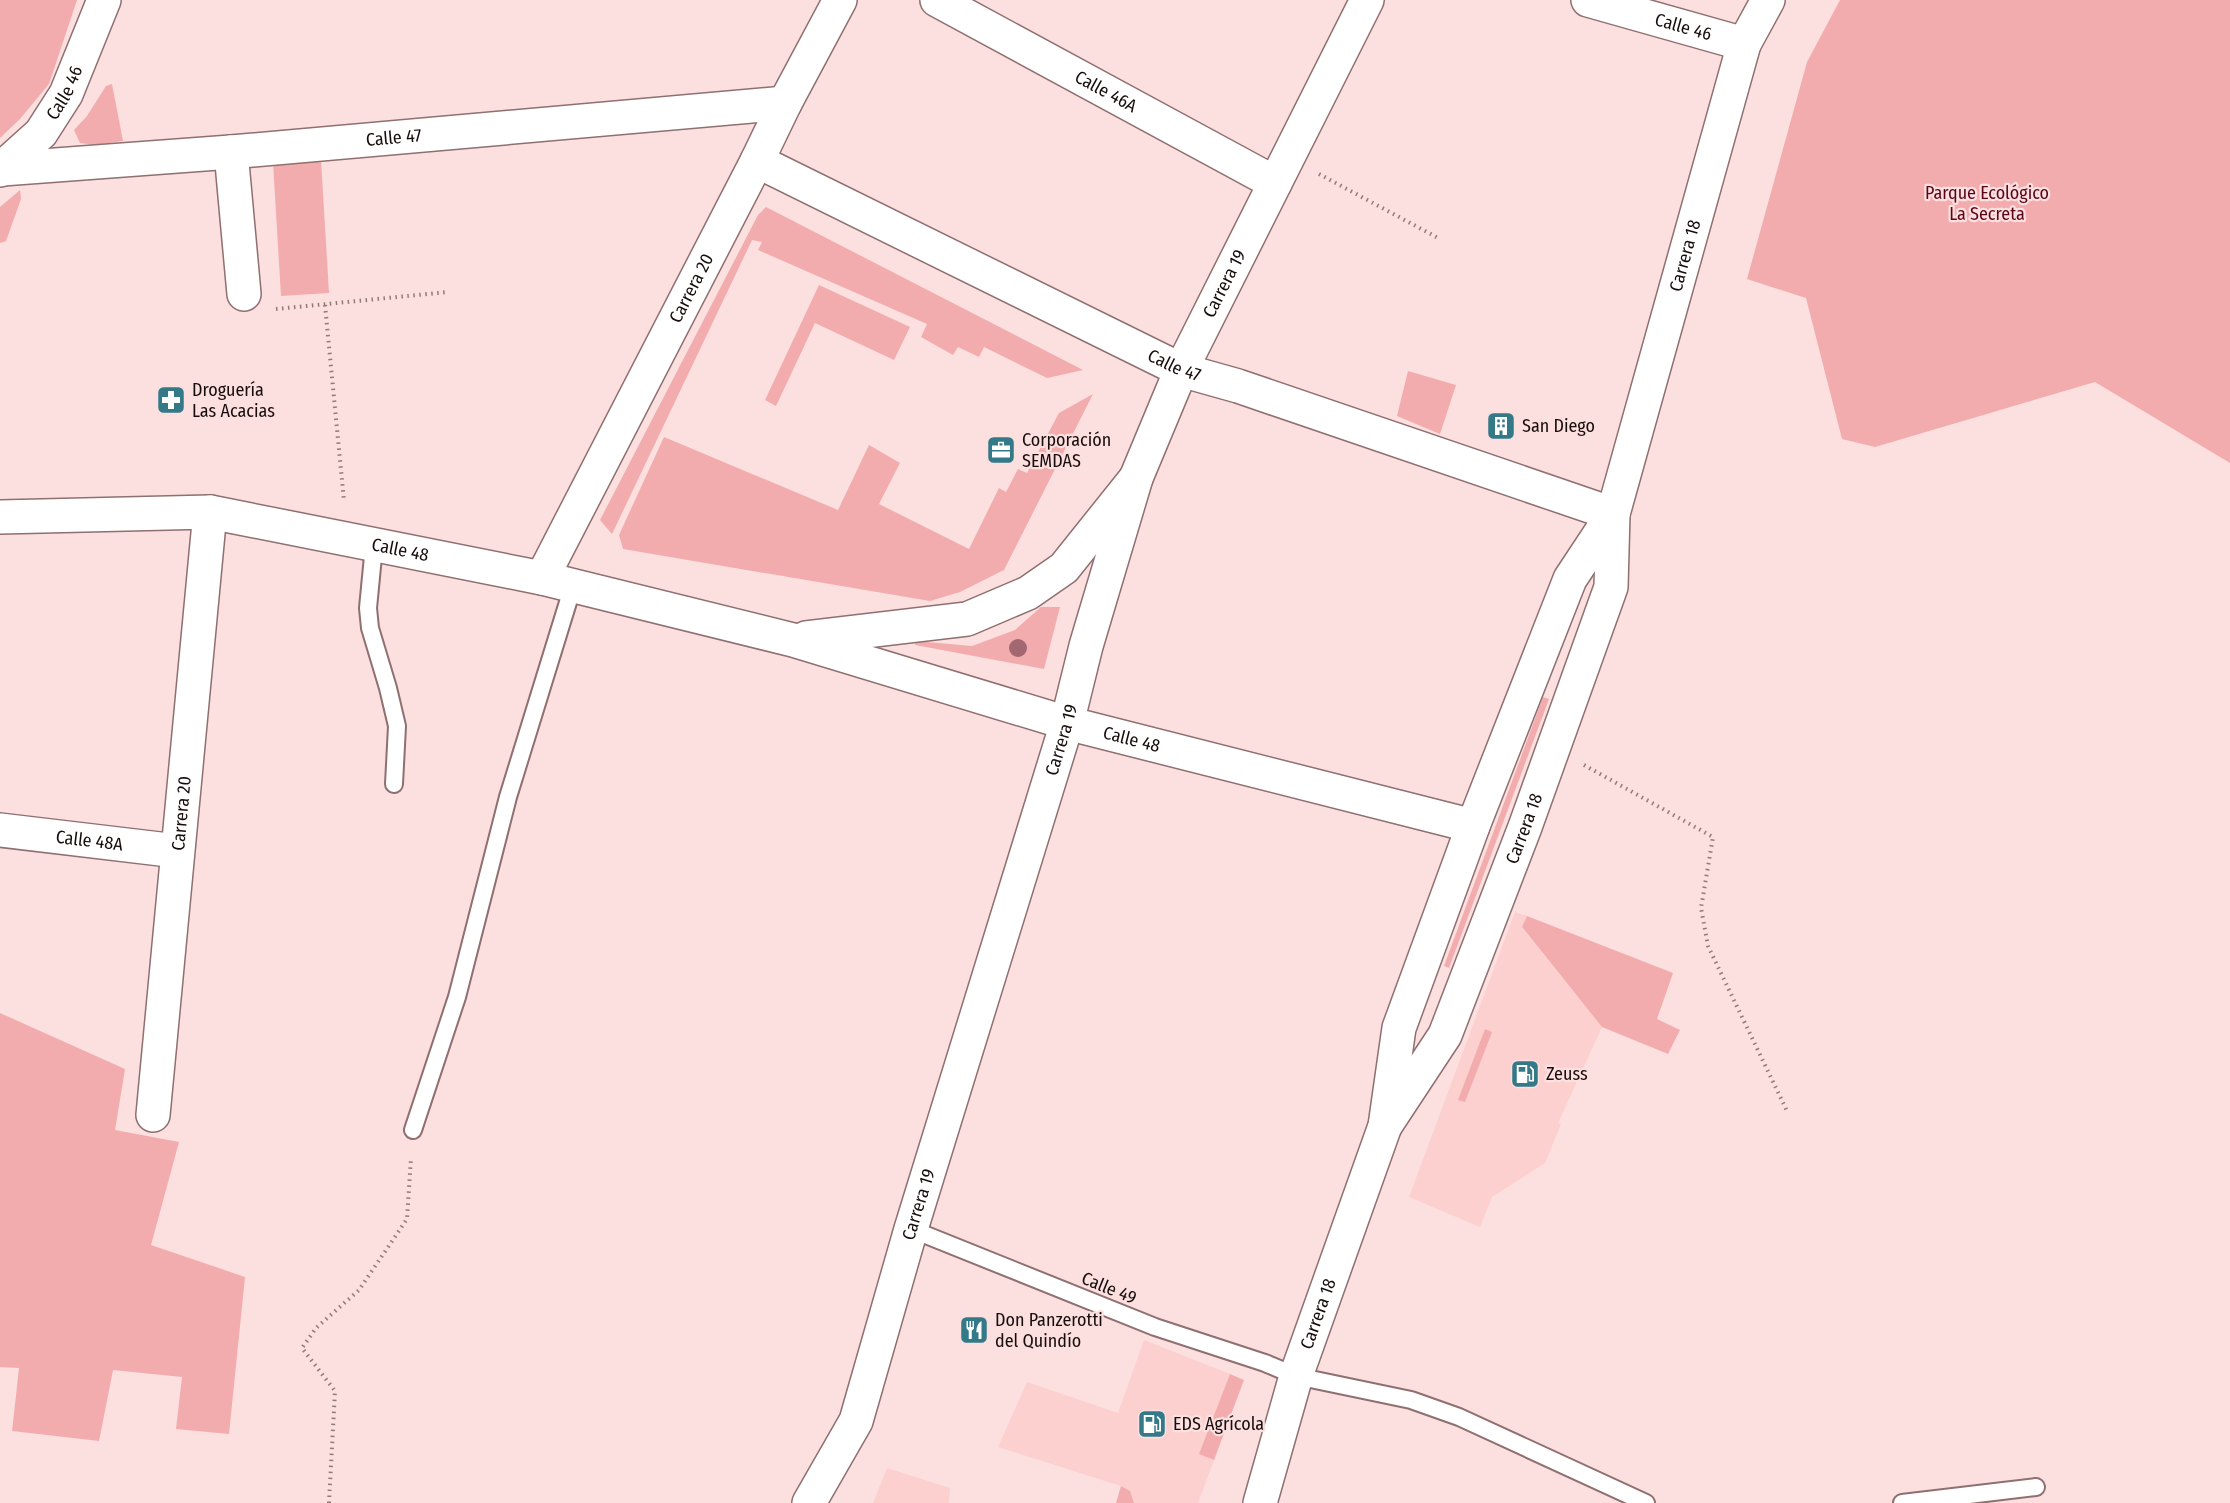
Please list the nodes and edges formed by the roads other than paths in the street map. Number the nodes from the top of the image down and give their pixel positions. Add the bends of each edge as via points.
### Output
1 (104, 0) edge
2 (840, 0) edge
3 (937, 0) edge
4 (1367, 0) edge
5 (1588, 0) edge
6 (1768, 0) edge
7 (1744, 44) junction
8 (785, 103) junction
9 (231, 152) junction
10 (758, 161) junction
11 (1, 170) edge
12 (1282, 171) junction
13 (256, 301) road end
14 (1181, 370) junction
15 (1136, 478) junction
16 (210, 512) junction
17 (1613, 514) junction
18 (0, 518) edge
19 (361, 543) junction
20 (542, 578) junction
21 (573, 586) junction
22 (793, 640) junction
23 (1067, 723) junction
24 (394, 784) dead end
25 (1473, 826) junction
26 (0, 830) edge
27 (177, 851) junction
28 (153, 1115) dead end
29 (1385, 1126) junction
30 (413, 1131) road end
31 (911, 1229) junction
32 (1296, 1376) junction
33 (2036, 1487) dead end
34 (809, 1503) edge
35 (1260, 1503) edge
36 (1646, 1503) edge
37 (1902, 1503) edge

1 - 11 street, Calle 46 via 66,94 41,133
2 - 8 street, Carrera 20
3 - 12 street, Calle 46A
4 - 12 street, Carrera 19
5 - 7 street, Calle 46
6 - 7 street, Carrera 18
7 - 17 street, Carrera 18
8 - 9 street, Calle 47
8 - 10 street, Carrera 20
9 - 11 street, Calle 47
9 - 13 street
10 - 14 street, Calle 47
10 - 20 street, Carrera 20
12 - 14 street, Carrera 19
14 - 15 street, Carrera 19
14 - 17 street, Calle 47
15 - 22 street, Calle 48 via 1064,568 1000,607 967,619
15 - 23 street, Carrera 19
16 - 18 street, Calle 48
16 - 19 street, Calle 48
16 - 27 street, Carrera 20
17 - 25 street, Carrera 18 via 1570,579
17 - 29 street, Carrera 18 via 1611,587 1554,748 1445,1035
19 - 20 street, Calle 48
19 - 24 lane via 370,628 397,726
20 - 21 street, Calle 48
21 - 22 street, Calle 48
21 - 30 lane via 508,797 456,997
22 - 23 street, Calle 48
23 - 25 street, Calle 48
23 - 31 street, Carrera 19
25 - 29 street, Carrera 18 via 1399,1028
26 - 27 street, Calle 48A
27 - 28 street, Carrera 20
29 - 32 street, Carrera 18
31 - 32 lane, Calle 49 via 1155,1327
31 - 34 street, Carrera 19 via 856,1421
32 - 35 street, Carrera 18
32 - 36 lane, Calle 49 via 1411,1400 1459,1417
33 - 37 lane

